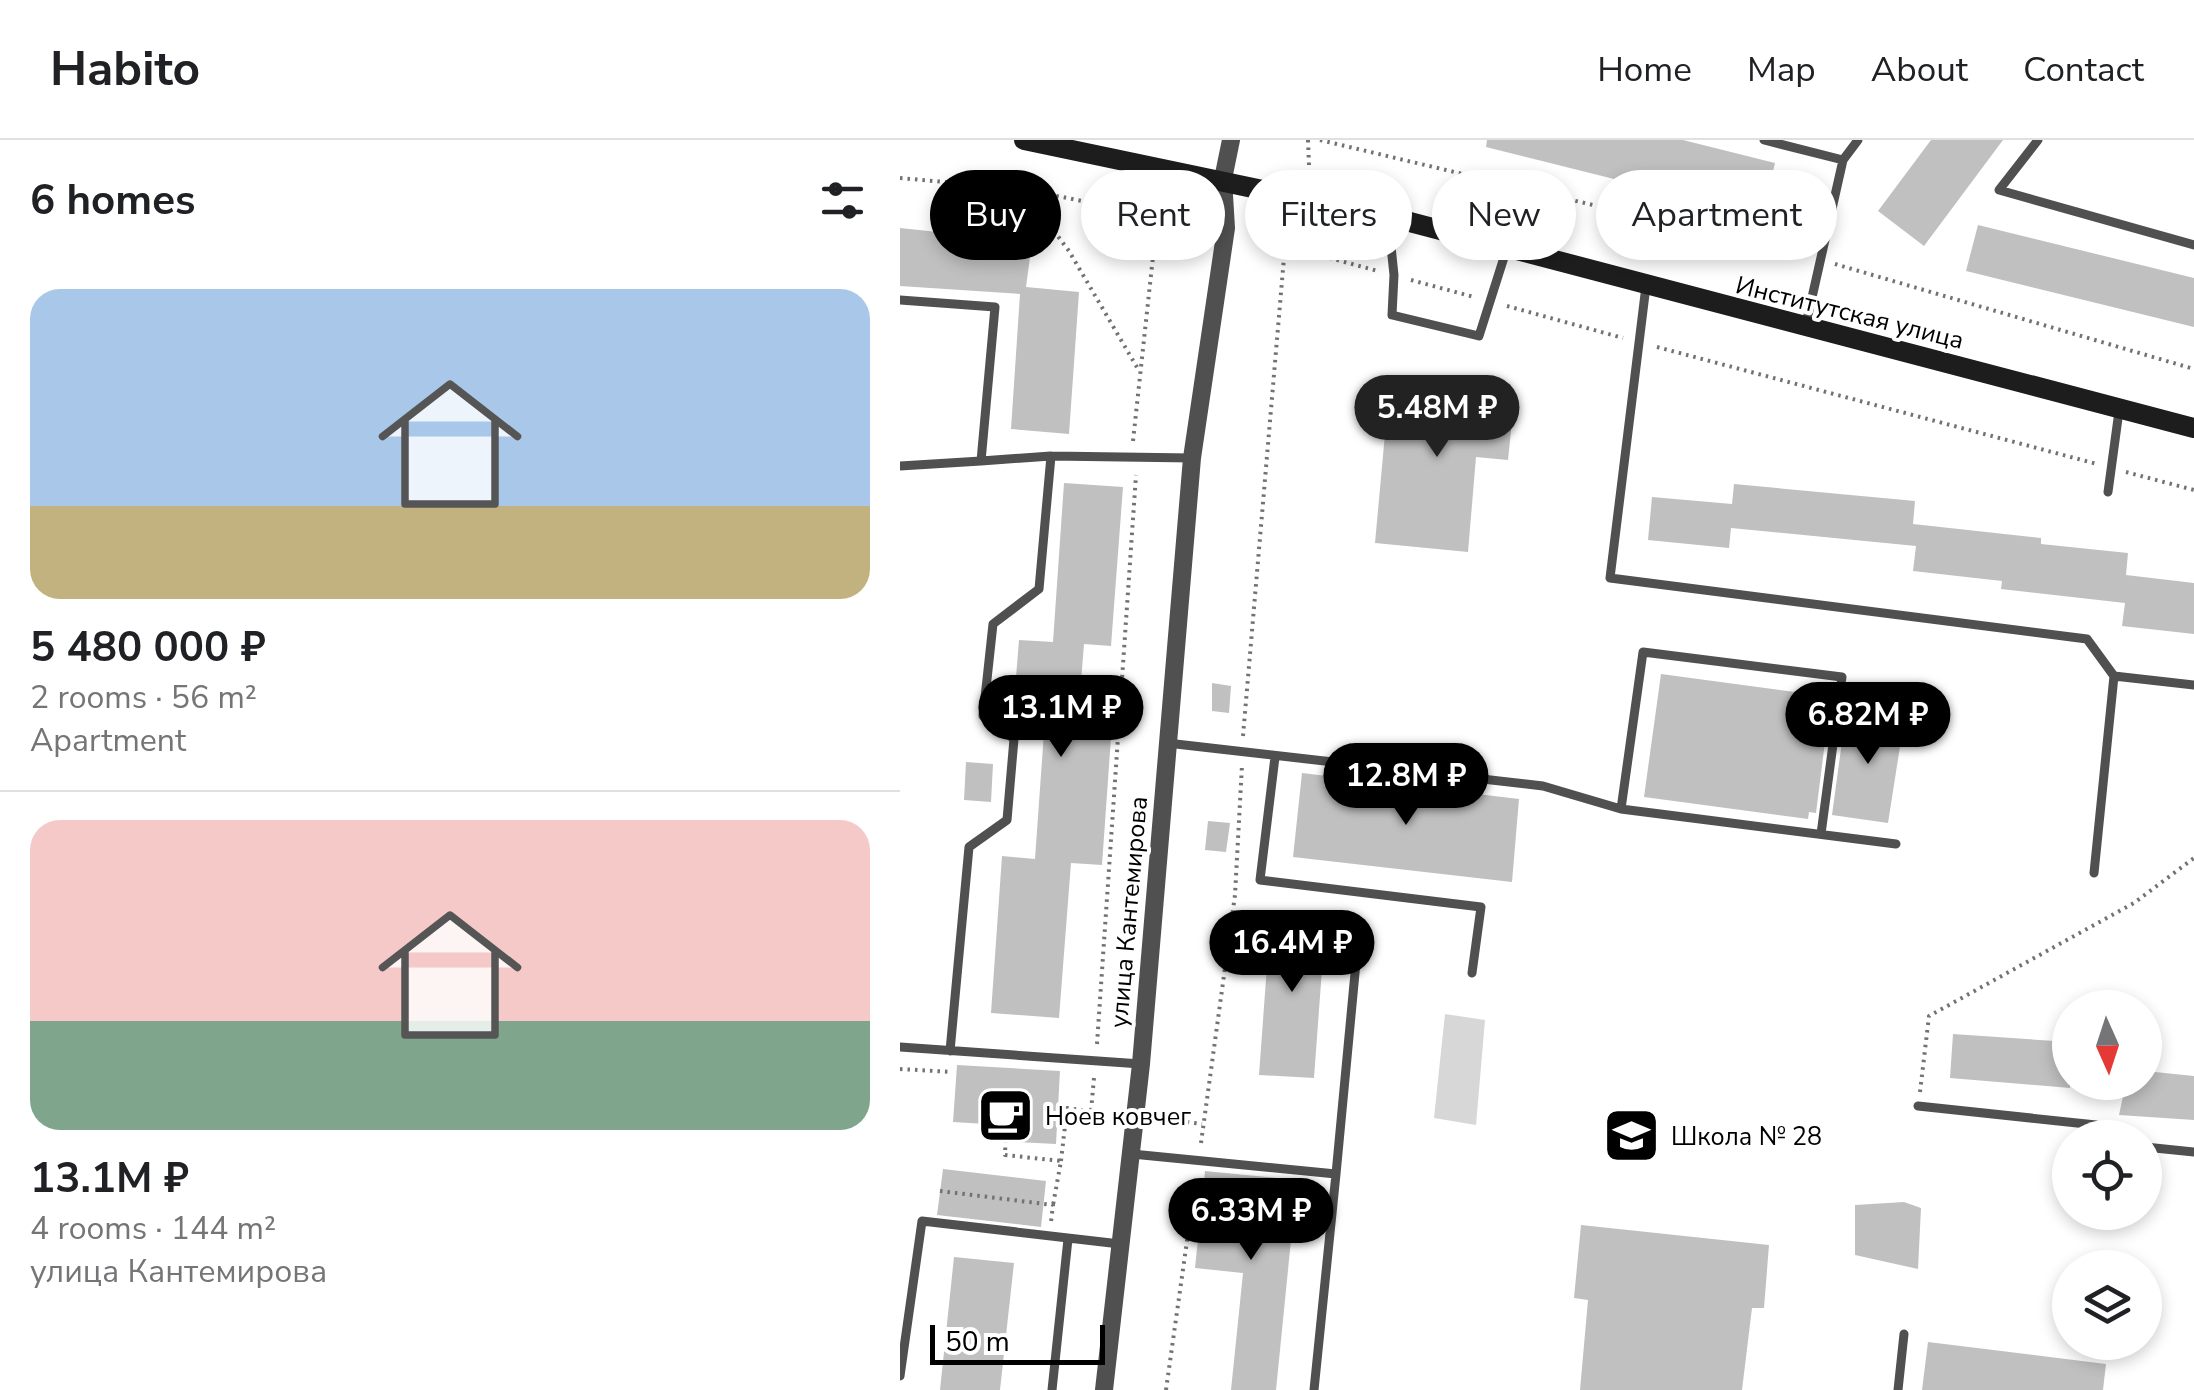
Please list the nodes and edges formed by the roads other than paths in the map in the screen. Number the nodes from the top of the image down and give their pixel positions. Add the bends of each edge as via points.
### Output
1 (1024, 140) edge
2 (1230, 140) edge
3 (1764, 140) edge
4 (1858, 140) edge
5 (2038, 140) edge
6 (1842, 160) junction
7 (1177, 170) edge
8 (1225, 170) edge
9 (2194, 245) edge
10 (1221, 260) edge
11 (1392, 260) edge
12 (1503, 260) edge
13 (1551, 260) edge
14 (1646, 286) junction
15 (900, 300) edge
16 (1806, 327) junction
17 (2120, 406) junction
18 (2194, 428) edge
19 (1050, 456) junction
20 (1192, 458) junction
21 (980, 461) junction
22 (900, 466) edge
23 (2108, 492) dead end
24 (2114, 676) junction
25 (2194, 685) edge
26 (1167, 743) junction
27 (1275, 757) junction
28 (1621, 809) junction
29 (1821, 834) junction
30 (1896, 844) dead end
31 (2094, 872) dead end
32 (1357, 952) dead end
33 (1472, 972) dead end
34 (900, 1047) edge
35 (950, 1051) junction
36 (1141, 1064) junction
37 (1918, 1106) road end
38 (2052, 1120) edge
39 (2162, 1149) edge
40 (2194, 1152) edge
41 (1131, 1154) junction
42 (1336, 1174) junction
43 (1068, 1239) junction
44 (1120, 1244) junction
45 (1904, 1334) dead end
46 (900, 1376) edge
47 (1052, 1390) edge
48 (1104, 1390) edge
49 (1314, 1390) edge
50 (1898, 1390) edge

1 - 7 main road, Институтская улица
2 - 8 street, улица Кантемирова
3 - 6 lane
4 - 6 lane
5 - 9 lane via 1999,190
6 - 16 lane
10 - 20 street, улица Кантемирова
11 - 12 lane via 1392,315 1479,336
13 - 14 main road, Институтская улица
14 - 16 main road, Институтская улица
14 - 24 lane via 1610,578 2086,639
15 - 21 lane via 995,308
16 - 17 main road, Институтская улица
17 - 18 main road, Институтская улица
17 - 23 lane
19 - 20 lane
19 - 21 lane
19 - 35 lane via 1039,590 993,624 983,716 1014,739 1007,820 968,847
20 - 26 street, улица Кантемирова
21 - 22 lane
24 - 25 lane
24 - 31 lane
26 - 27 lane
26 - 36 street, улица Кантемирова
27 - 28 lane via 1542,786
27 - 33 lane via 1260,880 1481,907
28 - 29 lane
28 - 29 lane via 1643,652 1842,677
29 - 30 lane
32 - 42 lane
34 - 35 lane
35 - 36 lane
36 - 41 street, улица Кантемирова
37 - 38 lane
39 - 40 lane
41 - 42 lane
41 - 44 street, улица Кантемирова
42 - 49 lane
43 - 44 lane
43 - 46 lane via 922,1220
43 - 47 lane
44 - 48 street, улица Кантемирова
45 - 50 lane

